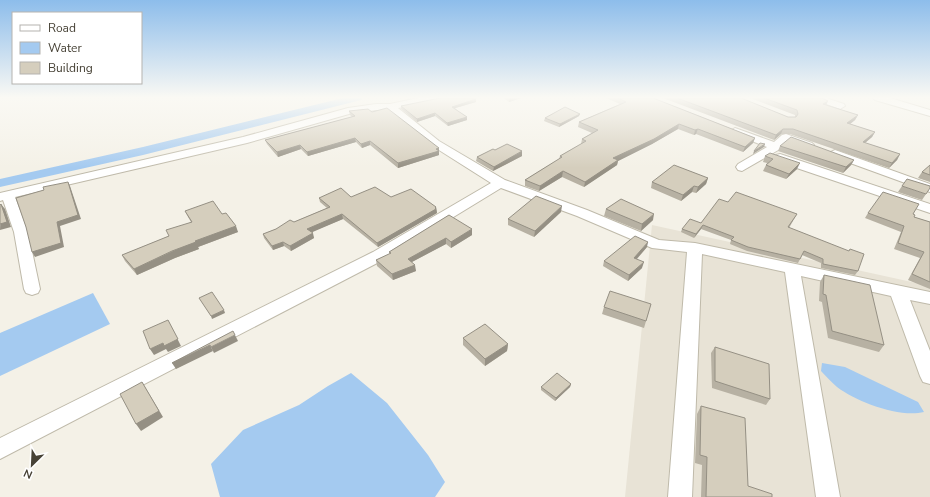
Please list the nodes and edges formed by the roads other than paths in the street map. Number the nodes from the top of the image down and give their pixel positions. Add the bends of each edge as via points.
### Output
1 (314, 121) edge
2 (408, 121) edge
3 (726, 128) edge
4 (771, 150) junction
5 (742, 167) dead end
6 (500, 182) junction
7 (930, 188) edge
8 (4, 196) edge
9 (930, 209) edge
10 (695, 248) junction
11 (792, 269) junction
12 (32, 289) dead end
13 (898, 291) junction
14 (930, 298) edge
15 (930, 376) edge
16 (0, 449) edge
17 (680, 497) edge
18 (828, 497) edge

1 - 8 street
2 - 6 street via 435,143
3 - 4 street
4 - 5 street
4 - 7 street via 786,137
4 - 9 street
6 - 10 street via 657,245
6 - 16 street via 378,256
8 - 12 street via 21,232
10 - 11 street
10 - 17 street
11 - 13 street
11 - 18 street
13 - 14 street
13 - 15 street

